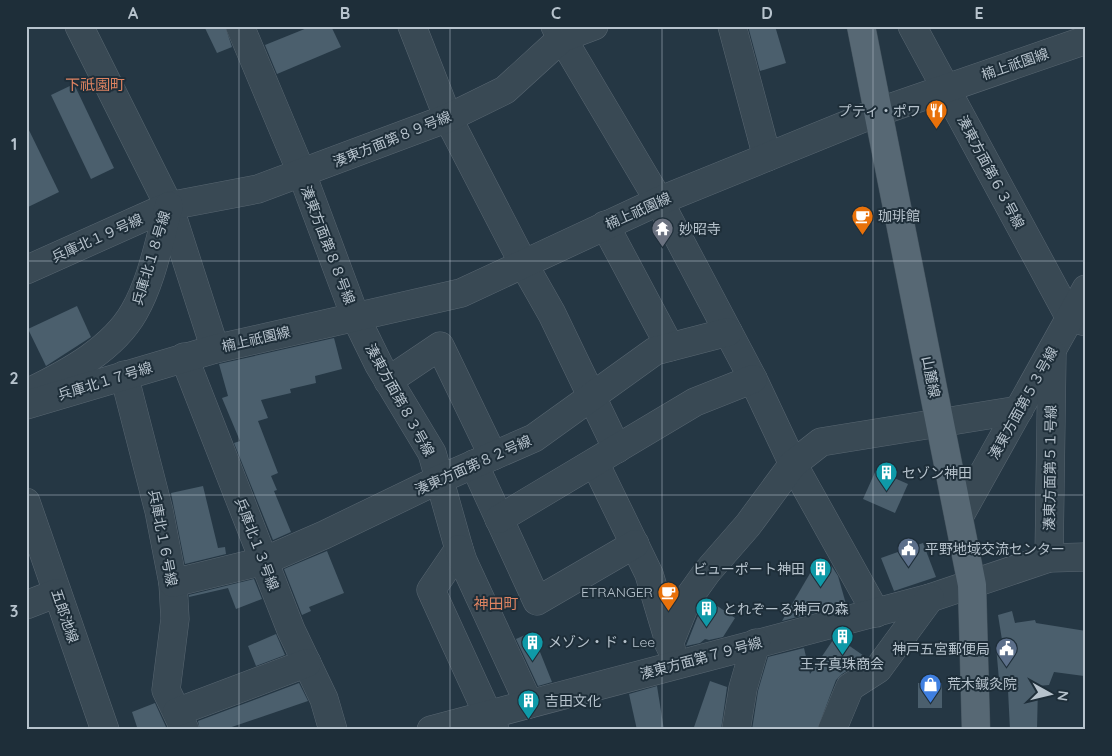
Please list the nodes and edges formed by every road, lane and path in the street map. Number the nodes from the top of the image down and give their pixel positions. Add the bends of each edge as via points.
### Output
1 (79, 26) edge
2 (240, 26) edge
3 (412, 26) edge
4 (594, 26) edge
5 (732, 26) edge
6 (862, 26) edge
7 (912, 26) edge
8 (559, 32) edge
9 (1086, 40) edge
10 (946, 88) junction
11 (878, 112) junction
12 (448, 118) junction
13 (767, 157) junction
14 (302, 174) junction
15 (659, 201) junction
16 (168, 206) junction
17 (606, 225) junction
18 (523, 263) junction
19 (26, 270) edge
20 (1086, 289) edge
21 (355, 316) junction
22 (1078, 320) edge
23 (728, 332) junction
24 (670, 347) junction
25 (215, 349) junction
26 (1052, 349) junction
27 (184, 357) junction
28 (124, 375) junction
29 (753, 379) junction
30 (388, 381) junction
31 (26, 394) edge
32 (592, 396) junction
33 (26, 405) edge
34 (1019, 410) junction
35 (940, 422) junction
36 (606, 456) junction
37 (483, 460) junction
38 (793, 464) junction
39 (440, 479) junction
40 (26, 502) edge
41 (959, 517) junction
42 (499, 519) junction
43 (635, 544) junction
44 (459, 549) junction
45 (1086, 557) edge
46 (1049, 558) junction
47 (264, 561) junction
48 (173, 583) junction
49 (972, 585) junction
50 (57, 593) junction
51 (930, 598) junction
52 (26, 605) edge
53 (876, 613) junction
54 (756, 643) junction
55 (672, 655) junction
56 (307, 663) junction
57 (529, 704) junction
58 (181, 721) edge
59 (492, 722) edge
60 (105, 730) edge
61 (333, 730) edge
62 (431, 730) edge
63 (736, 730) edge
64 (832, 730) edge
65 (976, 730) edge

1 - 16 street, 兵庫北１８号線
2 - 14 street, 湊東方面第８８号線
3 - 12 street
4 - 8 street, 湊東方面第８９号線
5 - 13 street
6 - 11 main road, 山麓線
7 - 10 street, 湊東方面第６３号線
8 - 12 street, 湊東方面第８９号線 via 505,90
8 - 15 street
9 - 10 street, 楠上祇園線
10 - 11 street, 楠上祇園線
10 - 22 street, 湊東方面第６３号線
11 - 13 street, 楠上祇園線
11 - 35 main road, 山麓線
12 - 14 street, 湊東方面第８９号線
12 - 18 street
13 - 15 street, 楠上祇園線
14 - 16 street, 湊東方面第８９号線 via 258,190
14 - 21 street, 湊東方面第８８号線
15 - 17 street, 楠上祇園線
15 - 23 street
16 - 19 street, 兵庫北１９号線
16 - 25 street
16 - 31 street, 兵庫北１８号線 via 144,293 130,319 111,340 68,372
17 - 18 street, 楠上祇園線
17 - 24 street
18 - 21 street, 楠上祇園線 via 461,293
18 - 32 street
20 - 22 street, 湊東方面第５３号線
21 - 25 street, 楠上祇園線
21 - 30 street, 湊東方面第８３号線
22 - 26 street, 湊東方面第５３号線
23 - 24 street, 湊東方面第８２号線
23 - 29 street
24 - 32 street, 湊東方面第８２号線 via 655,351
25 - 27 street, 楠上祇園線
26 - 34 street, 湊東方面第５３号線
26 - 46 street, 湊東方面第５１号線
27 - 28 street, 兵庫北１７号線
27 - 47 street, 兵庫北１３号線
28 - 33 street, 兵庫北１７号線
28 - 48 street, 兵庫北１６号線 via 159,511
29 - 36 street via 695,402
29 - 38 street
30 - 37 street via 440,346
30 - 39 street, 湊東方面第８３号線 via 432,453
32 - 36 street
32 - 37 street, 湊東方面第８２号線 via 534,438
34 - 35 street, 湊東方面第７９号線
34 - 41 street, 湊東方面第５３号線
35 - 38 street, 湊東方面第７９号線 via 821,442
35 - 41 main road, 山麓線
36 - 42 street
36 - 43 street
37 - 39 street, 湊東方面第８２号線
37 - 42 street
38 - 53 street
38 - 55 street, 湊東方面第７９号線 via 687,600
39 - 44 street, 湊東方面第８３号線
39 - 47 street, 湊東方面第８２号線
40 - 50 street, 五郎池線
41 - 49 main road, 山麓線
42 - 43 street via 537,601
43 - 55 street via 649,574
44 - 57 street, 湊東方面第８３号線
44 - 59 street via 431,590
45 - 46 street, 湊東方面第７９号線
46 - 49 street, 湊東方面第７９号線
47 - 48 street, 湊東方面第８２号線
47 - 56 street, 兵庫北１３号線
48 - 58 street, 兵庫北１６号線 via 175,619 166,690
49 - 51 street, 湊東方面第７９号線
49 - 65 main road, 山麓線
50 - 52 street
50 - 60 street, 五郎池線
51 - 53 street, 湊東方面第７９号線
51 - 64 street via 878,669 850,687
53 - 54 street, 湊東方面第７９号線
54 - 55 street, 湊東方面第７９号線
54 - 63 street via 743,688
55 - 57 street, 湊東方面第７９号線
56 - 58 street
56 - 61 street, 兵庫北１３号線 via 324,699
57 - 59 street, 湊東方面第７９号線
59 - 62 street, 湊東方面第７９号線

